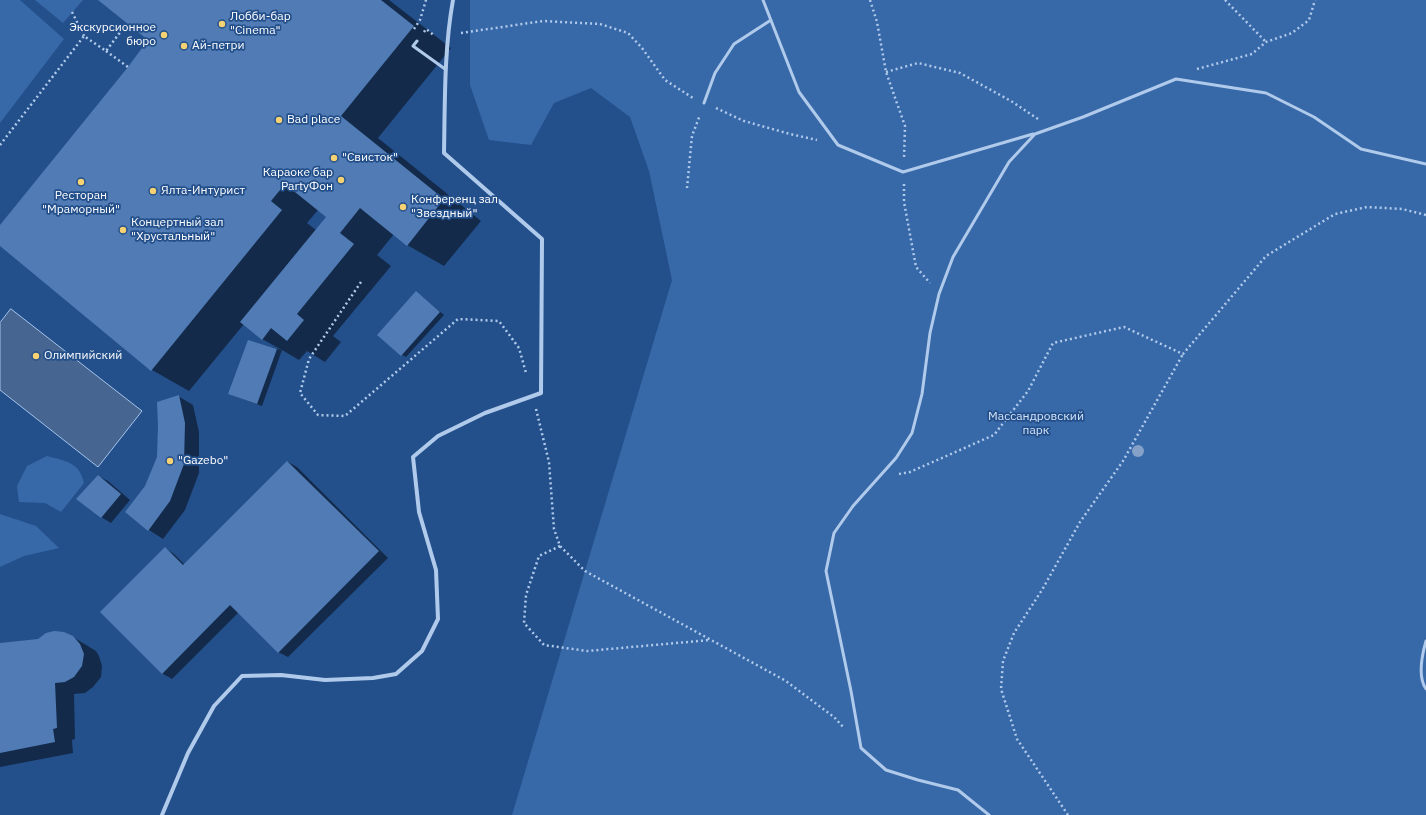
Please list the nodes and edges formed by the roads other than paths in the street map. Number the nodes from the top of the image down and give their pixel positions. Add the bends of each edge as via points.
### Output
1 (453, 0) edge
2 (763, 0) edge
3 (772, 20) junction
4 (417, 41) road end
5 (445, 69) junction
6 (704, 103) road end
7 (1035, 134) junction
8 (1426, 164) edge
9 (1426, 641) edge
10 (1426, 689) edge
11 (162, 815) edge
12 (989, 815) edge

1 - 5 street
2 - 3 lane
3 - 6 lane via 734,44 715,73
3 - 7 lane via 800,92 838,145 903,172
4 - 5 lane via 412,46
5 - 11 street via 444,153 542,238 541,393 485,413 438,436 413,457 419,512 436,570 438,619 422,651 396,674 373,678 325,680 281,675 242,676 214,706 188,753
7 - 8 lane via 1176,79 1266,93 1314,117 1361,150
7 - 12 lane via 1009,162 953,257 939,294 930,332 922,394 912,433 896,458 853,506 834,533 826,571 861,748 886,770 958,790
9 - 10 lane via 1421,657 1422,683

